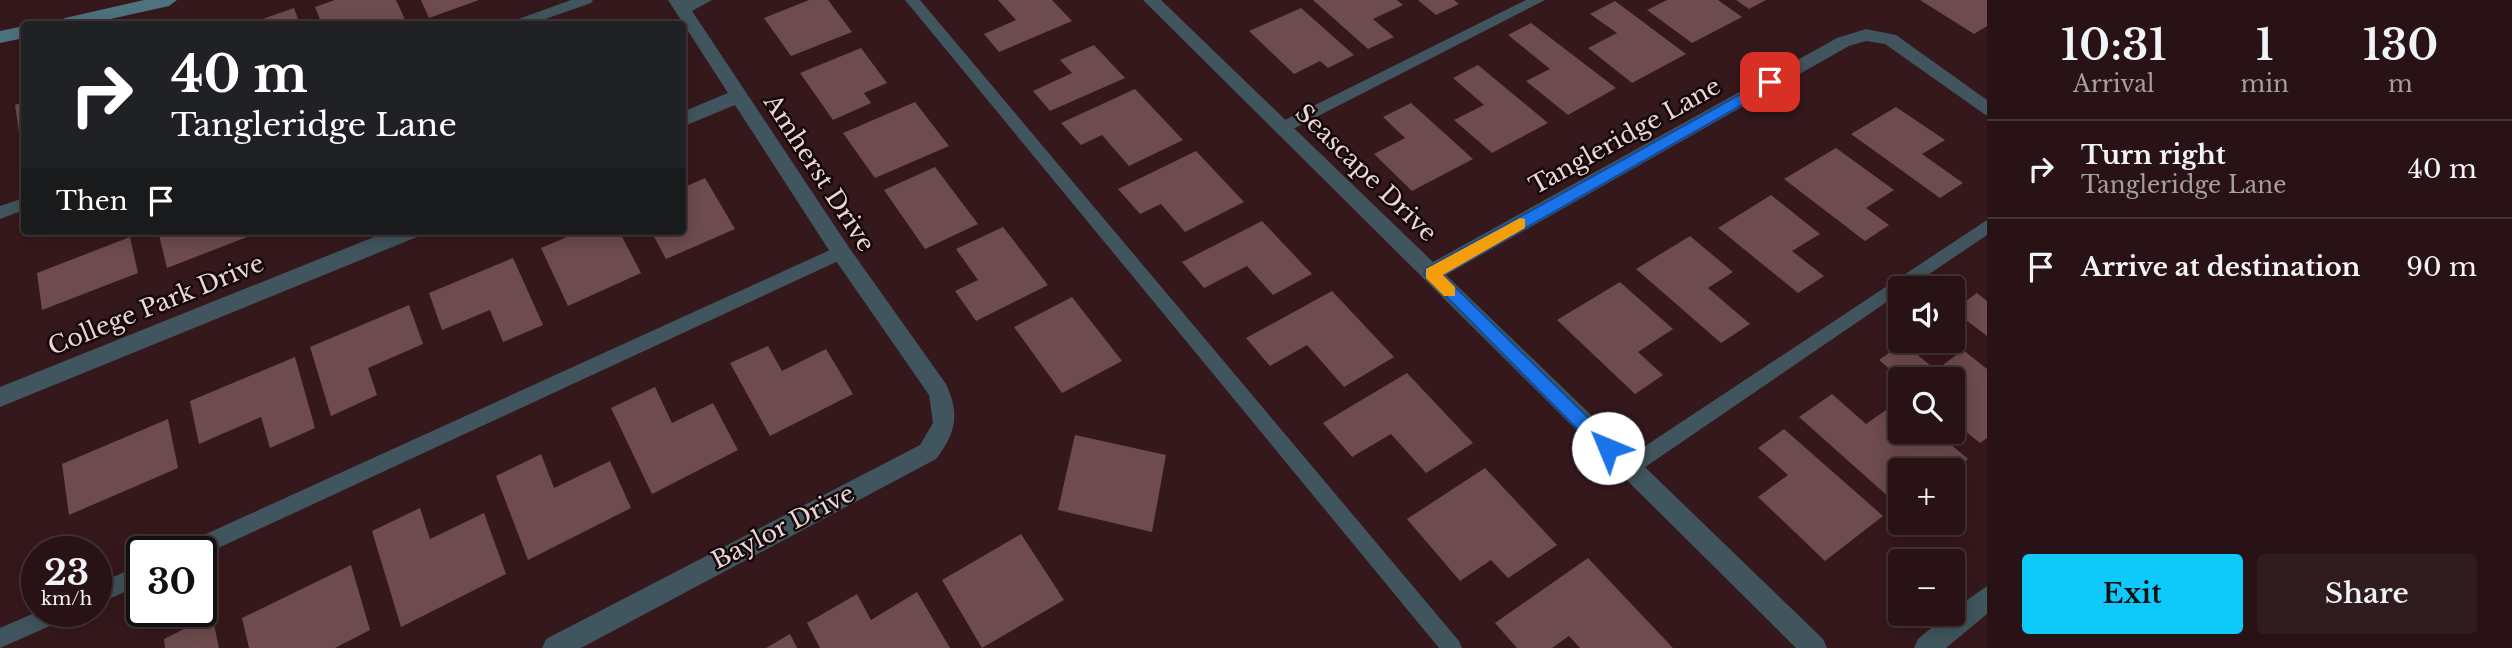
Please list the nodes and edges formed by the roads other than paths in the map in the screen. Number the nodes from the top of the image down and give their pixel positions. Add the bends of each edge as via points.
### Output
1 (169, 0) edge
2 (586, 0) edge
3 (704, 0) edge
4 (912, 0) edge
5 (1151, 0) edge
6 (1538, 0) edge
7 (679, 4) edge
8 (78, 21) edge
9 (526, 21) edge
10 (21, 33) edge
11 (0, 37) edge
12 (739, 96) junction
13 (1987, 109) edge
14 (686, 118) edge
15 (1282, 128) junction
16 (21, 205) edge
17 (0, 213) edge
18 (1987, 226) edge
19 (400, 235) edge
20 (841, 252) junction
21 (1432, 274) junction
22 (922, 371) joint
23 (0, 397) edge
24 (1628, 468) junction
25 (217, 539) edge
26 (1987, 598) edge
27 (26, 627) edge
28 (0, 639) edge
29 (555, 648) edge
30 (1452, 648) edge
31 (1814, 648) edge
32 (1927, 648) edge

1 - 8 street
2 - 9 lane
3 - 7 street
4 - 30 lane
5 - 15 street, Seascape Drive
6 - 15 lane
7 - 12 street, Amherst Drive
10 - 11 street
12 - 14 street
12 - 20 street, Amherst Drive
13 - 21 street, Tangleridge Lane via 1890,39 1866,35 1843,41
15 - 21 street, Seascape Drive
16 - 17 lane
18 - 24 lane
19 - 23 street, College Park Drive
20 - 22 street, Amherst Drive
20 - 25 lane
21 - 24 street, Seascape Drive
22 - 29 street, Baylor Drive via 938,391 946,413 943,433 928,452
24 - 31 street, Seascape Drive
26 - 32 street
27 - 28 lane

